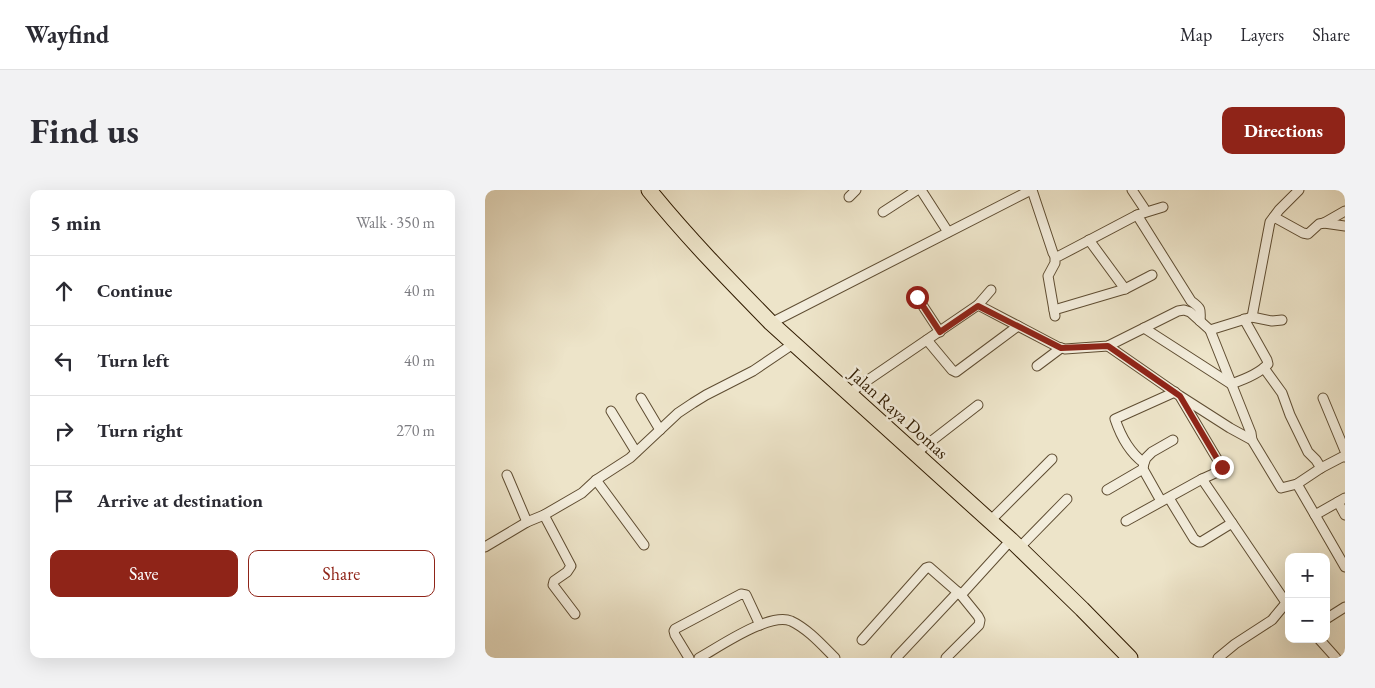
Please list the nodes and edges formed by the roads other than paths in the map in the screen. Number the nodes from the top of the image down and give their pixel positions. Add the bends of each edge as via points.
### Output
1 (649, 190) edge
2 (856, 190) edge
3 (919, 190) edge
4 (1031, 190) edge
5 (1132, 190) edge
6 (1299, 190) edge
7 (849, 197) dead end
8 (1163, 207) dead end
9 (1345, 211) edge
10 (883, 212) dead end
11 (1141, 214) junction
12 (1273, 217) junction
13 (1324, 223) junction
14 (1345, 226) edge
15 (948, 232) junction
16 (1089, 240) junction
17 (1055, 256) junction
18 (1152, 275) dead end
19 (1125, 289) junction
20 (991, 290) dead end
21 (917, 297) dead end
22 (978, 306) junction
23 (1248, 318) junction
24 (1281, 320) dead end
25 (1200, 321) junction
26 (771, 323) junction
27 (1018, 326) junction
28 (1145, 328) junction
29 (1210, 330) junction
30 (940, 332) junction
31 (927, 340) junction
32 (793, 344) junction
33 (1108, 346) junction
34 (1061, 348) junction
35 (1037, 366) dead end
36 (1264, 368) junction
37 (1231, 384) junction
38 (849, 393) junction
39 (1177, 394) junction
40 (641, 398) dead end
41 (1323, 398) dead end
42 (978, 405) dead end
43 (611, 411) dead end
44 (660, 430) junction
45 (1173, 440) dead end
46 (1252, 440) junction
47 (1345, 451) edge
48 (636, 452) junction
49 (916, 453) junction
50 (1345, 457) edge
51 (1052, 459) dead end
52 (1144, 466) junction
53 (1321, 468) junction
54 (507, 475) dead end
55 (1202, 479) junction
56 (597, 480) junction
57 (1297, 484) junction
58 (1107, 490) dead end
59 (1067, 499) dead end
60 (1165, 499) junction
61 (1342, 500) edge
62 (544, 515) junction
63 (1315, 515) junction
64 (1345, 515) edge
65 (990, 521) junction
66 (1126, 521) dead end
67 (527, 522) junction
68 (1232, 523) junction
69 (1015, 544) junction
70 (644, 545) dead end
71 (485, 547) edge
72 (1345, 567) edge
73 (959, 594) junction
74 (1285, 602) edge
75 (1285, 607) edge
76 (1345, 607) edge
77 (575, 614) dead end
78 (1330, 616) edge
79 (760, 625) junction
80 (862, 640) dead end
81 (1323, 643) edge
82 (689, 658) edge
83 (699, 658) edge
84 (835, 658) edge
85 (896, 658) edge
86 (946, 658) edge
87 (1130, 658) edge
88 (1218, 658) edge
89 (1336, 658) edge

1 - 26 highway, Jalan Raya Domas
2 - 7 street
3 - 10 street
3 - 15 street
4 - 15 street
4 - 17 street
5 - 11 street
6 - 12 street
8 - 11 street
9 - 13 street
11 - 16 street
11 - 25 street via 1191,301 1201,310
12 - 13 street via 1308,234
12 - 23 street
13 - 14 street
15 - 26 street
16 - 17 street
16 - 19 street
17 - 19 street via 1049,276 1054,313
18 - 19 street
20 - 22 street
21 - 30 street
22 - 27 street
22 - 30 street
23 - 24 street
23 - 29 street
23 - 36 street via 1267,360
25 - 28 street via 1184,310
25 - 29 street
26 - 32 highway, Jalan Raya Domas
27 - 31 street via 956,372
27 - 34 street
28 - 33 street
28 - 37 street
29 - 37 street
30 - 31 street
31 - 38 street
32 - 38 highway, Jalan Raya Domas
32 - 44 street via 753,371 693,403
33 - 34 street
33 - 39 street
34 - 35 street
36 - 37 street
36 - 53 street via 1282,393 1308,452
37 - 46 street
38 - 49 highway, Jalan Raya Domas
39 - 46 street
39 - 52 street via 1115,419 1125,442
39 - 55 street via 1223,469
40 - 44 street
41 - 47 street
42 - 49 street
43 - 48 street
44 - 48 street
45 - 52 street via 1152,452
46 - 57 street via 1281,488
48 - 56 street
49 - 65 highway, Jalan Raya Domas
50 - 53 street
51 - 65 street
52 - 58 street
52 - 60 street
53 - 57 street
54 - 67 street
55 - 60 street
55 - 68 street
56 - 62 street
56 - 70 street
57 - 63 street
59 - 69 street
60 - 66 street
60 - 68 street via 1199,542
61 - 63 street
61 - 64 street
62 - 67 street
62 - 77 street via 571,566 553,585
63 - 72 street
65 - 69 highway, Jalan Raya Domas
67 - 71 street
68 - 74 street
69 - 73 street
69 - 87 highway, Jalan Raya Domas
73 - 80 street via 926,568
73 - 85 street
73 - 86 street via 978,616 979,625
75 - 88 street
76 - 78 street
79 - 82 street via 746,596 741,594 675,629 675,635
79 - 83 street
79 - 84 street via 788,620 806,630
81 - 89 street

